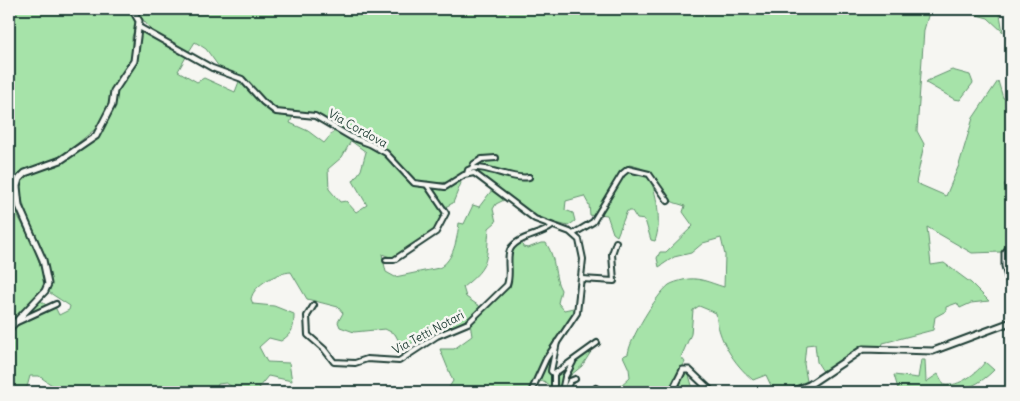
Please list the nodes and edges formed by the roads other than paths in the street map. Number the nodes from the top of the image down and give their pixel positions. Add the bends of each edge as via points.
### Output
1 (132, 9) edge
2 (139, 26) junction
3 (496, 158) dead end
4 (472, 168) junction
5 (467, 174) junction
6 (529, 178) dead end
7 (1011, 180) edge
8 (427, 185) junction
9 (1011, 189) edge
10 (668, 202) dead end
11 (552, 227) junction
12 (573, 234) junction
13 (616, 242) dead end
14 (1011, 247) edge
15 (386, 260) dead end
16 (582, 279) junction
17 (1011, 288) edge
18 (56, 304) dead end
19 (314, 305) dead end
20 (1011, 322) edge
21 (14, 323) junction
22 (9, 329) edge
23 (557, 342) junction
24 (597, 343) dead end
25 (574, 360) junction
26 (554, 374) junction
27 (575, 379) dead end
28 (531, 392) edge
29 (554, 392) edge
30 (672, 392) edge
31 (712, 392) edge
32 (791, 392) edge

1 - 2 street
2 - 8 street, Via Cordova via 212,68 242,79 276,112 315,116 386,153 414,184
2 - 21 street via 134,61 114,91 112,105 96,136 61,160 26,172 19,179 19,206 43,260 48,284
3 - 4 street via 482,159
4 - 5 street, Via Cordova
4 - 6 street
5 - 8 street, Via Cordova via 445,187
5 - 11 street via 474,173 535,219
7 - 9 street
8 - 15 street via 446,213 439,228 394,260
10 - 12 street via 649,174 628,169 593,222
11 - 12 street
11 - 19 street, Via Tetti Notari via 518,242 512,248 509,279 474,319 437,336 399,361 334,362 308,335 307,316
12 - 16 street via 579,240 583,259
13 - 16 street via 612,254 614,281
14 - 17 street via 1005,253
16 - 23 street via 577,313
18 - 21 street
20 - 32 street via 933,351 863,350 809,385
21 - 22 street
23 - 26 street via 551,366
23 - 28 street
24 - 25 street
25 - 26 street
25 - 27 street via 562,391
26 - 29 street
30 - 31 street via 683,370 689,370

